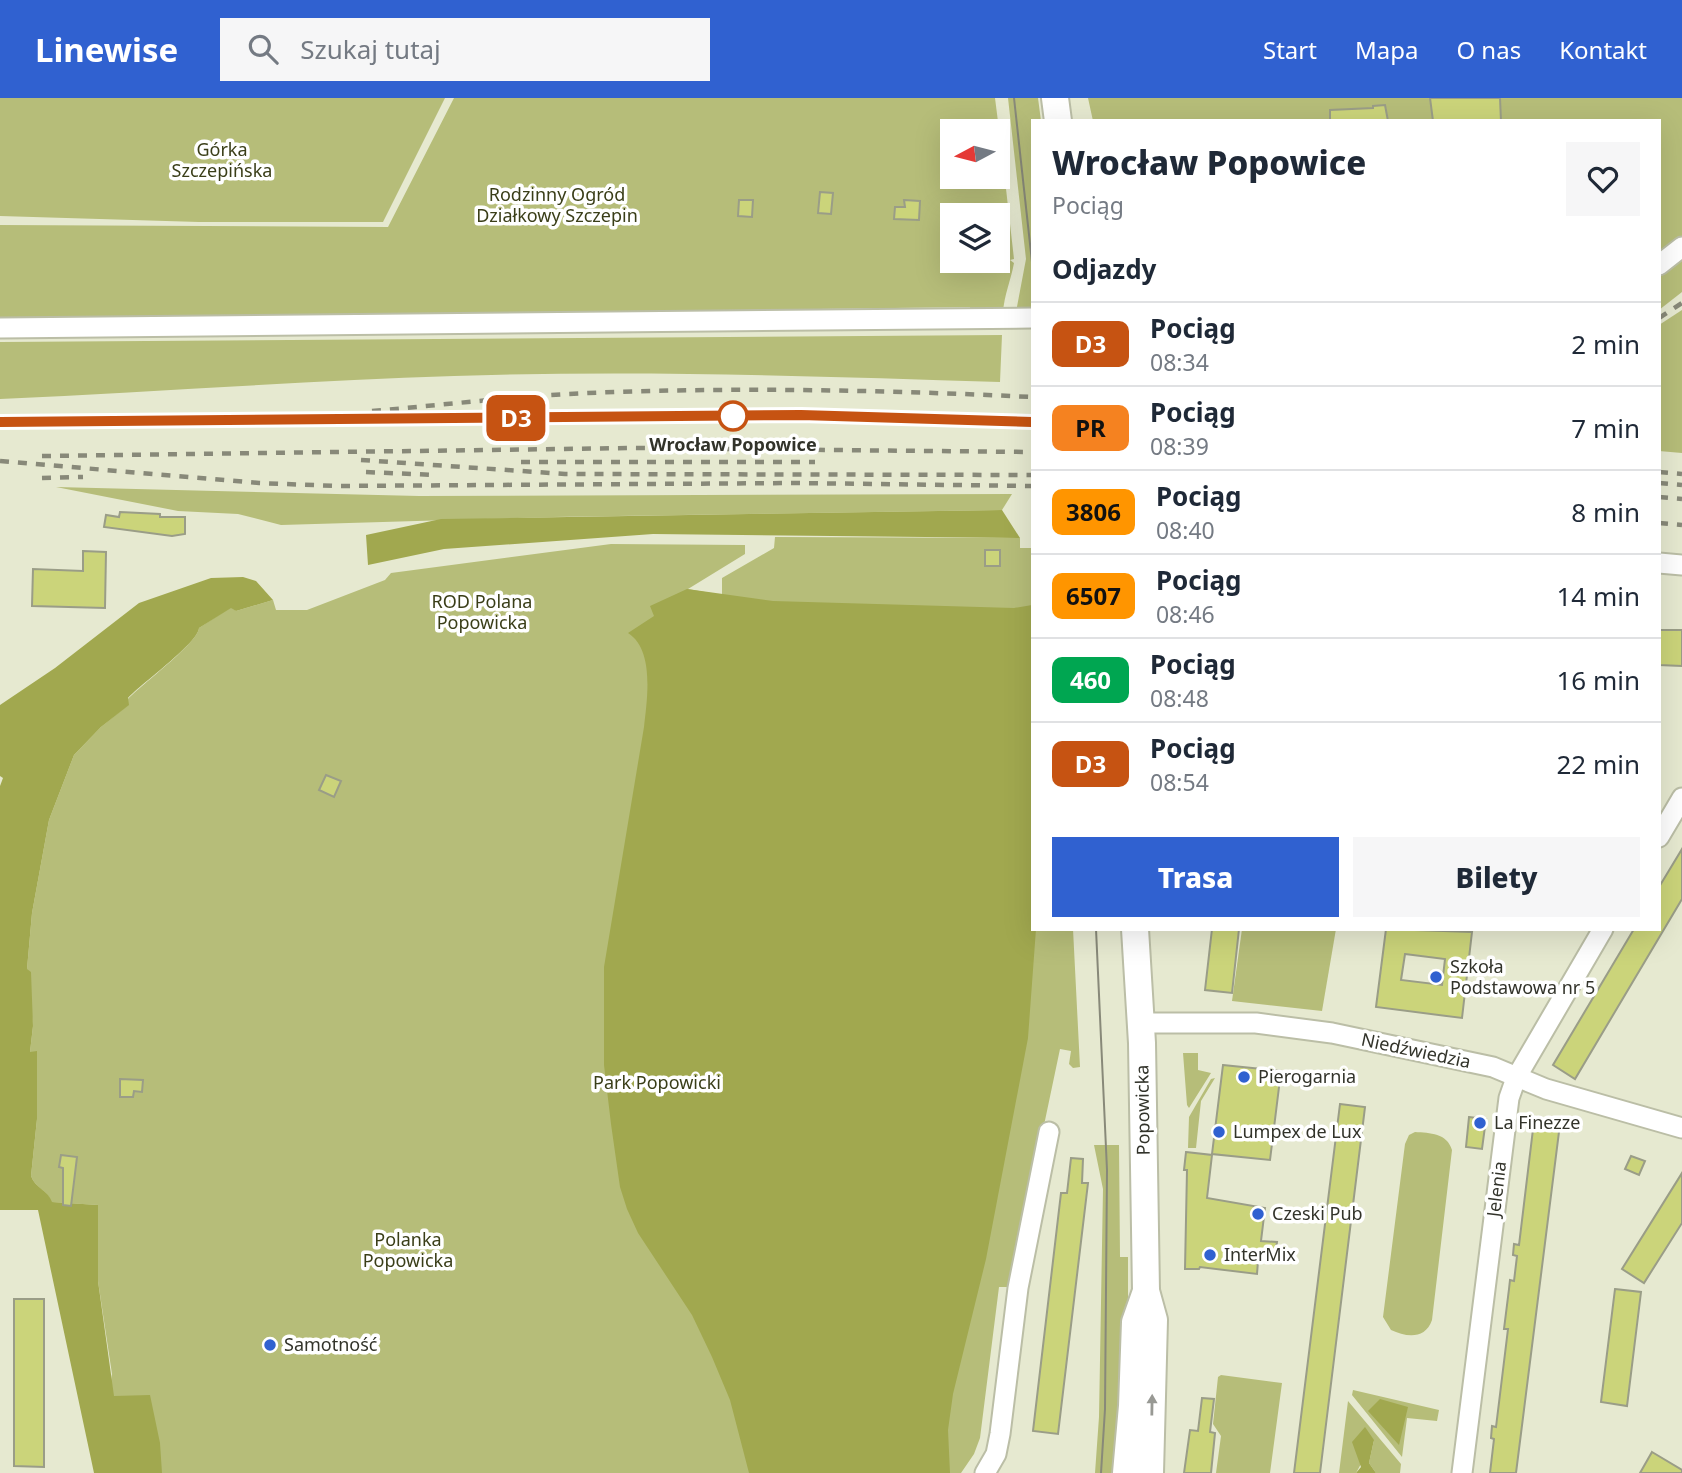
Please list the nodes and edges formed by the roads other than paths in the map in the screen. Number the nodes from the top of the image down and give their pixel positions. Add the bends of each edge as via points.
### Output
1 (1055, 98) edge
2 (1058, 119) edge
3 (1682, 247) edge
4 (1661, 263) edge
5 (1031, 318) edge
6 (0, 328) edge
7 (1661, 563) edge
8 (1682, 565) edge
9 (1682, 798) edge
10 (1661, 834) edge
11 (1135, 931) edge
12 (1603, 931) edge
13 (1141, 1023) junction
14 (1516, 1078) junction
15 (1682, 1128) edge
16 (1049, 1132) dead end
17 (1146, 1291) junction
18 (985, 1473) edge
19 (1126, 1473) edge
20 (1150, 1473) edge
21 (1462, 1473) edge

1 - 2 street
3 - 4 street
5 - 6 street
7 - 8 street
9 - 10 street
11 - 13 street, Popowicka
12 - 14 street, Jelenia
13 - 14 street, Niedźwiedzia via 1231,1022 1300,1028 1493,1068
13 - 17 street, Popowicka
14 - 15 street, Niedźwiedzia
14 - 21 street, Jelenia via 1509,1098
16 - 18 street via 1018,1288 998,1444
17 - 19 street, Popowicka via 1135,1322
20 -> 17 street, Popowicka via 1154,1320

